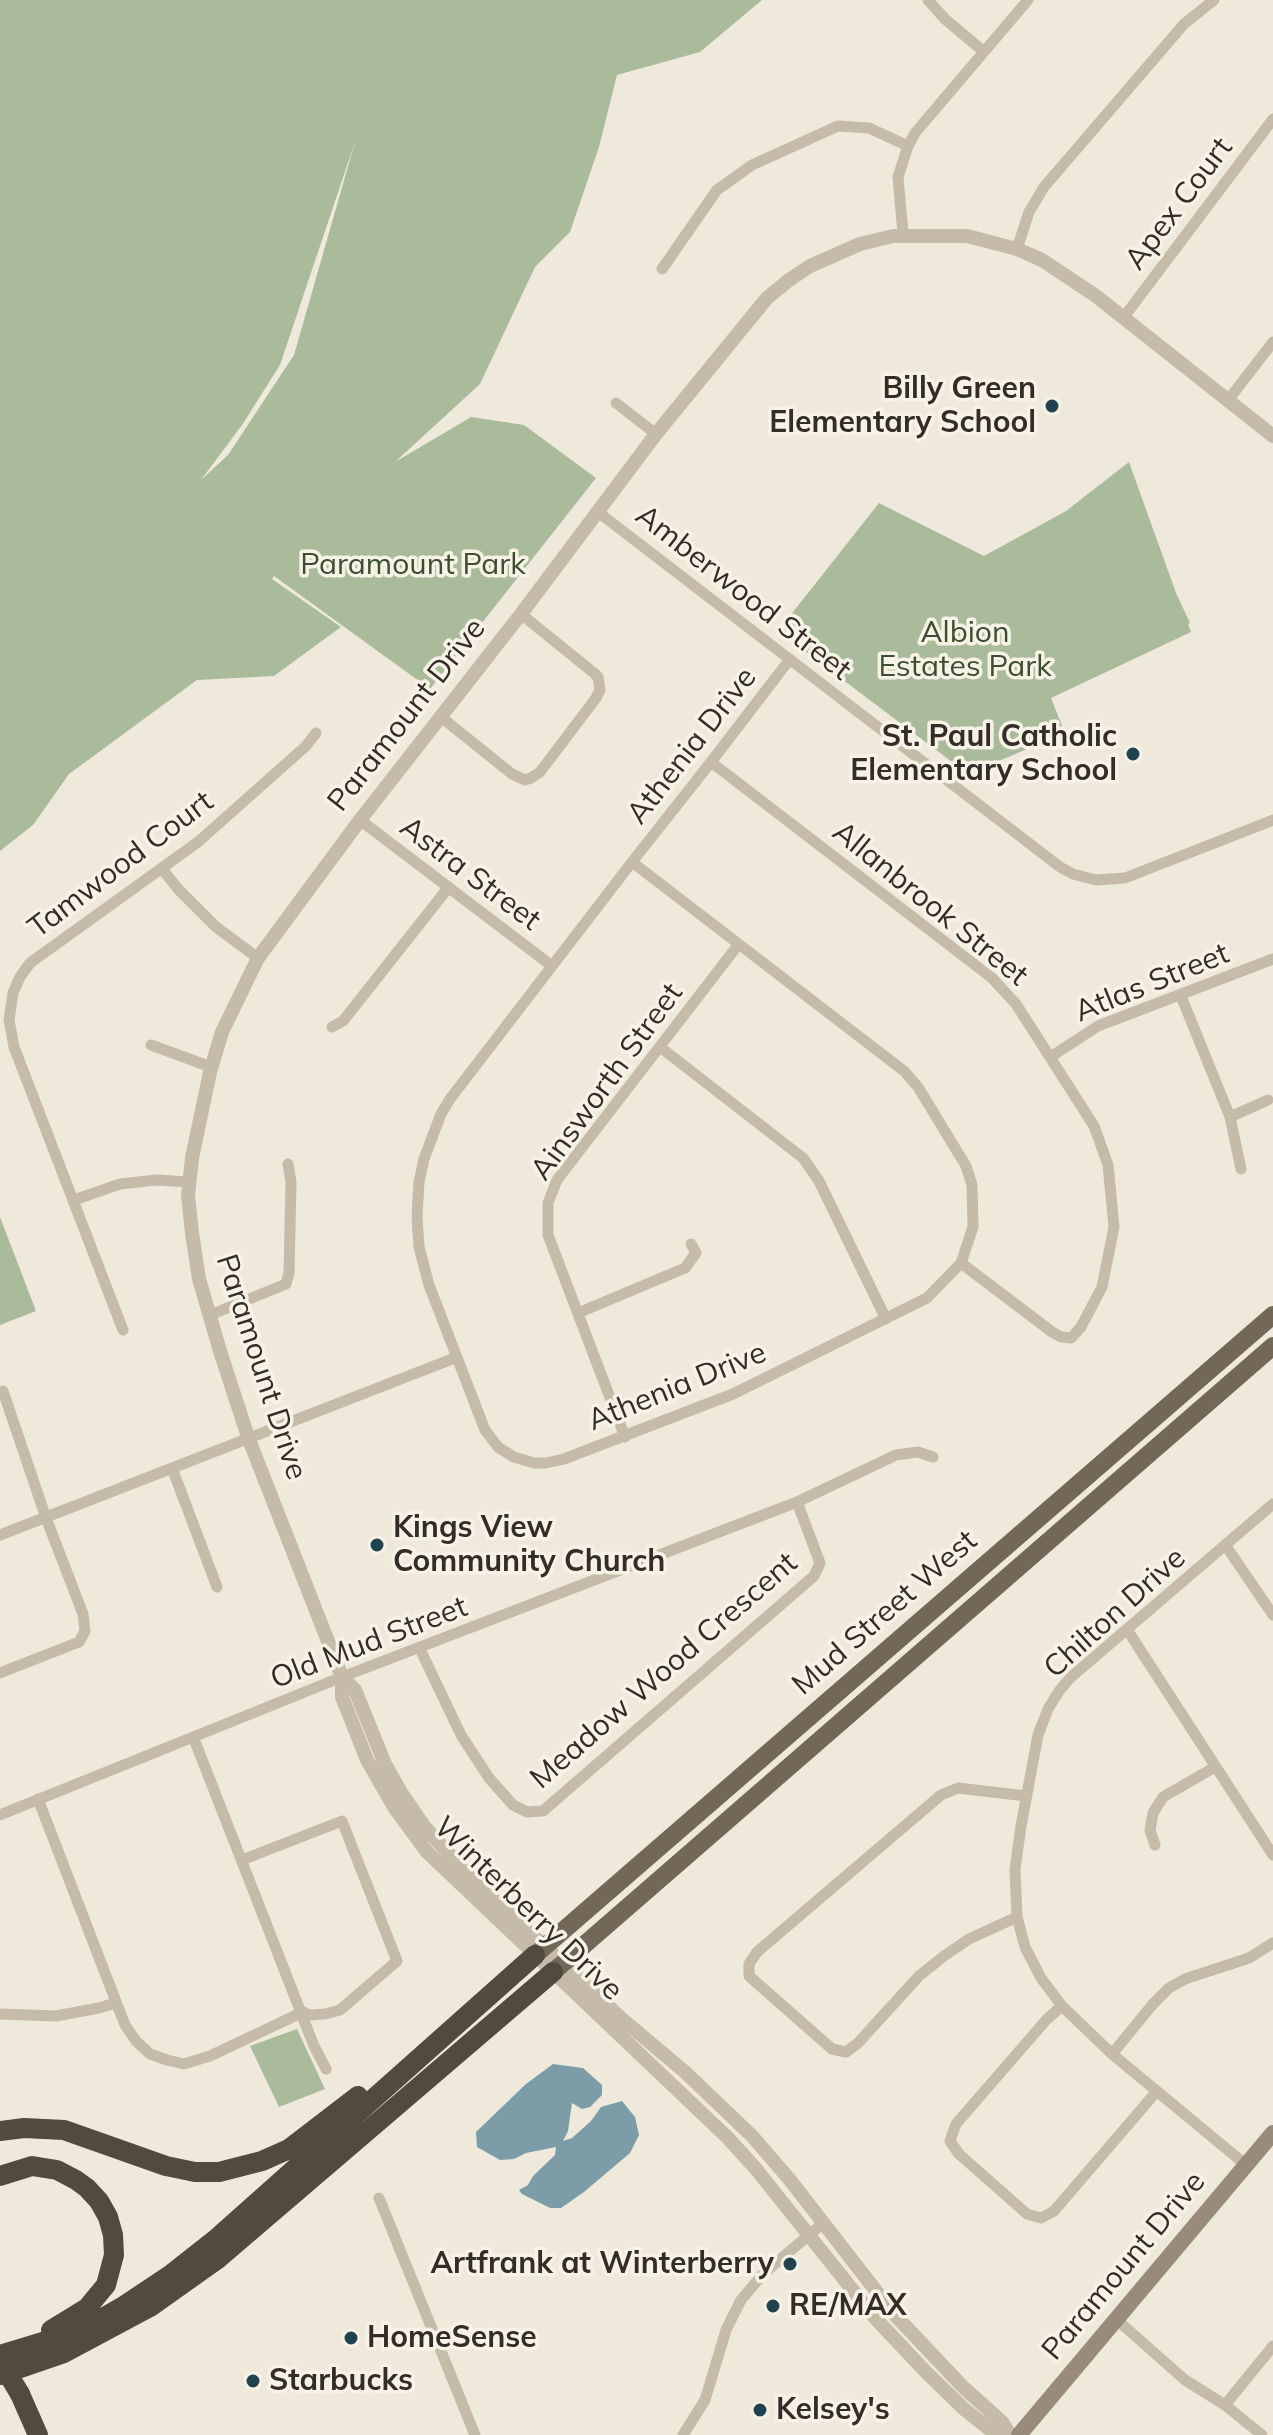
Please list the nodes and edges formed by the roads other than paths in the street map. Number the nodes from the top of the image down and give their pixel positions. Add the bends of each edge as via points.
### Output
1 (928, 0) edge
2 (1028, 0) edge
3 (1214, 0) edge
4 (983, 51) junction
5 (1273, 119) edge
6 (908, 146) junction
7 (903, 234) junction
8 (1017, 249) junction
9 (662, 269) dead end
10 (1124, 317) junction
11 (1273, 342) edge
12 (1229, 399) junction
13 (616, 403) dead end
14 (656, 434) junction
15 (1273, 436) edge
16 (598, 512) junction
17 (521, 614) junction
18 (790, 659) junction
19 (441, 717) junction
20 (316, 733) dead end
21 (711, 762) junction
22 (360, 820) junction
23 (1273, 820) edge
24 (632, 862) junction
25 (162, 869) junction
26 (448, 888) junction
27 (738, 945) junction
28 (258, 958) junction
29 (1273, 959) edge
30 (552, 966) junction
31 (1181, 996) junction
32 (332, 1027) dead end
33 (151, 1045) dead end
34 (660, 1047) junction
35 (1052, 1056) junction
36 (211, 1067) junction
37 (1268, 1100) dead end
38 (1230, 1117) junction
39 (288, 1164) dead end
40 (1241, 1169) dead end
41 (189, 1182) junction
42 (74, 1200) junction
43 (691, 1244) dead end
44 (961, 1263) junction
45 (578, 1313) junction
46 (210, 1315) junction
47 (1273, 1315) edge
48 (886, 1319) junction
49 (123, 1330) dead end
50 (1273, 1346) edge
51 (457, 1357) junction
52 (3, 1391) dead end
53 (248, 1437) junction
54 (625, 1437) junction
55 (933, 1457) dead end
56 (172, 1468) junction
57 (797, 1502) junction
58 (1273, 1504) edge
59 (46, 1518) junction
60 (0, 1535) edge
61 (1226, 1546) junction
62 (217, 1587) dead end
63 (1273, 1615) edge
64 (1128, 1631) junction
65 (420, 1649) junction
66 (0, 1673) edge
67 (342, 1677) junction
68 (194, 1739) junction
69 (1215, 1767) junction
70 (1026, 1796) junction
71 (38, 1799) junction
72 (0, 1815) edge
73 (1155, 1845) dead end
74 (1273, 1855) edge
75 (242, 1860) junction
76 (1017, 1917) junction
77 (1273, 1943) edge
78 (540, 1950) junction
79 (558, 1968) junction
80 (115, 2003) junction
81 (1062, 2006) junction
82 (473, 2010) junction
83 (303, 2012) junction
84 (0, 2014) edge
85 (1112, 2054) junction
86 (326, 2069) dead end
87 (1157, 2091) junction
88 (0, 2131) edge
89 (1273, 2133) edge
90 (1246, 2165) junction
91 (0, 2176) edge
92 (379, 2198) dead end
93 (822, 2224) junction
94 (808, 2234) junction
95 (1116, 2319) junction
96 (1273, 2346) edge
97 (3, 2365) edge
98 (1225, 2405) junction
99 (38, 2435) edge
100 (475, 2435) edge
101 (683, 2435) edge
102 (997, 2435) edge
103 (1010, 2435) edge
104 (1019, 2435) edge
105 (1262, 2435) edge

1 - 4 street
2 - 4 street
3 - 8 street via 1184,24 1044,187
4 - 6 street
5 - 10 street, Apex Court
6 - 7 street via 898,177
6 - 9 street via 869,128 838,126 752,165 717,190
7 - 8 street, Paramount Drive via 967,236
7 - 14 street, Paramount Drive via 860,244 789,280 767,298
8 - 10 street, Paramount Drive via 1065,274
10 - 12 street, Paramount Drive
11 - 12 street
12 - 15 street, Paramount Drive
13 - 14 street
14 - 16 street, Paramount Drive
16 - 17 street, Paramount Drive
16 - 18 street, Amberwood Street
17 - 19 street, Paramount Drive
17 - 19 street via 594,673 600,690 540,772 525,780 512,774
18 - 21 street, Athenia Drive
18 - 23 street, Amberwood Street via 1073,874 1096,880 1125,878
19 - 22 street, Paramount Drive
20 - 25 street, Tamwood Court
21 - 24 street, Athenia Drive
21 - 35 street, Allanbrook Street via 992,978
22 - 26 street, Astra Street
22 - 28 street, Paramount Drive
24 - 27 street, Athenia Drive
24 - 30 street, Athenia Drive
25 - 28 street via 216,927
25 - 42 street, Tamwood Court via 30,963 13,993 9,1020 14,1047
26 - 30 street, Astra Street
26 - 32 street via 343,1021
27 - 34 street, Ainsworth Street
27 - 44 street, Athenia Drive via 918,1087 972,1185 973,1227
28 - 36 street, Paramount Drive
29 - 31 street, Atlas Street
30 - 51 street, Athenia Drive via 450,1099 424,1159 418,1194 419,1247
31 - 35 street, Atlas Street via 1098,1026
31 - 38 street
33 - 36 street
34 - 45 street, Ainsworth Street via 561,1175 550,1198 548,1235
34 - 48 street via 803,1158
35 - 44 street, Allanbrook Street via 1094,1126 1108,1165 1114,1227 1102,1287 1081,1327 1071,1338 1061,1337
36 - 41 street, Paramount Drive
37 - 38 street
38 - 40 street
39 - 46 street via 286,1284
41 - 42 street via 120,1184
41 - 46 street, Paramount Drive via 199,1279
42 - 49 street, Tamwood Court
43 - 45 street via 696,1253 685,1268
44 - 48 street, Athenia Drive via 927,1298
45 - 54 street, Ainsworth Street
46 - 53 street, Paramount Drive
47 - 78 main road, Mud Street West
48 - 54 street, Athenia Drive via 733,1394
50 - 79 main road, Mud Street West
51 - 53 street
51 - 54 street, Athenia Drive via 485,1430 514,1457 546,1463
52 - 59 street
53 - 56 street
53 - 67 street, Paramount Drive
55 - 57 street, Old Mud Street via 918,1452 896,1455
56 - 59 street
56 - 62 street
57 - 65 street, Old Mud Street
57 - 65 street, Meadow Wood Crescent via 820,1563 814,1576 543,1811 527,1812 513,1805 474,1759
58 - 61 street, Chilton Drive
59 - 60 street
59 - 66 street via 85,1631 79,1642
61 - 63 street
61 - 64 street, Chilton Drive
64 - 69 street
64 - 70 street, Chilton Drive via 1070,1678 1048,1709
65 - 67 street, Old Mud Street
67 - 68 street, Old Mud Street
67 - 78 street, Winterberry Drive via 342,1697 367,1760 409,1830 451,1877
68 - 71 street, Old Mud Street
68 - 75 street
69 - 73 street via 1163,1797 1150,1830
69 - 74 street
70 - 76 street, Chilton Drive via 1015,1869
70 - 76 street via 958,1788 941,1795 757,1952 749,1976 832,2049 846,2052 944,1956
71 - 72 street, Old Mud Street
71 - 80 street
75 - 83 street
75 - 83 street via 342,1821 397,1961 340,2010
76 - 81 street, Chilton Drive via 1025,1947
77 - 85 street via 1249,1958 1169,1988
78 - 79 street, Winterberry Drive
78 - 82 highway
79 - 93 street, Winterberry Drive via 685,2072 752,2136
79 - 94 street, Winterberry Drive via 728,2138
79 - 97 highway via 219,2258 150,2307 64,2353
80 - 83 street via 125,2025 150,2054 184,2064
80 - 84 street via 56,2016
81 - 85 street, Chilton Drive
81 - 87 street via 956,2124 950,2141 959,2154 1027,2214 1041,2218 1054,2211
82 - 88 highway via 289,2149 243,2167 195,2172 64,2130
82 - 97 highway via 170,2275 82,2330
83 - 86 street
85 - 87 street, Chilton Drive
87 - 90 street, Chilton Drive
89 - 90 main road, Paramount Drive
90 - 95 main road, Paramount Drive
91 - 97 highway via 32,2166 76,2180 108,2217 114,2255 106,2285 87,2308
92 - 100 street
93 - 94 street
93 - 103 street, Winterberry Drive via 907,2329
94 - 101 street via 741,2300 705,2400
94 - 102 street, Winterberry Drive via 875,2318 964,2409
95 - 98 street via 1185,2380
95 - 104 main road, Paramount Drive
96 - 98 street
97 - 99 highway, bridge
98 - 105 street

